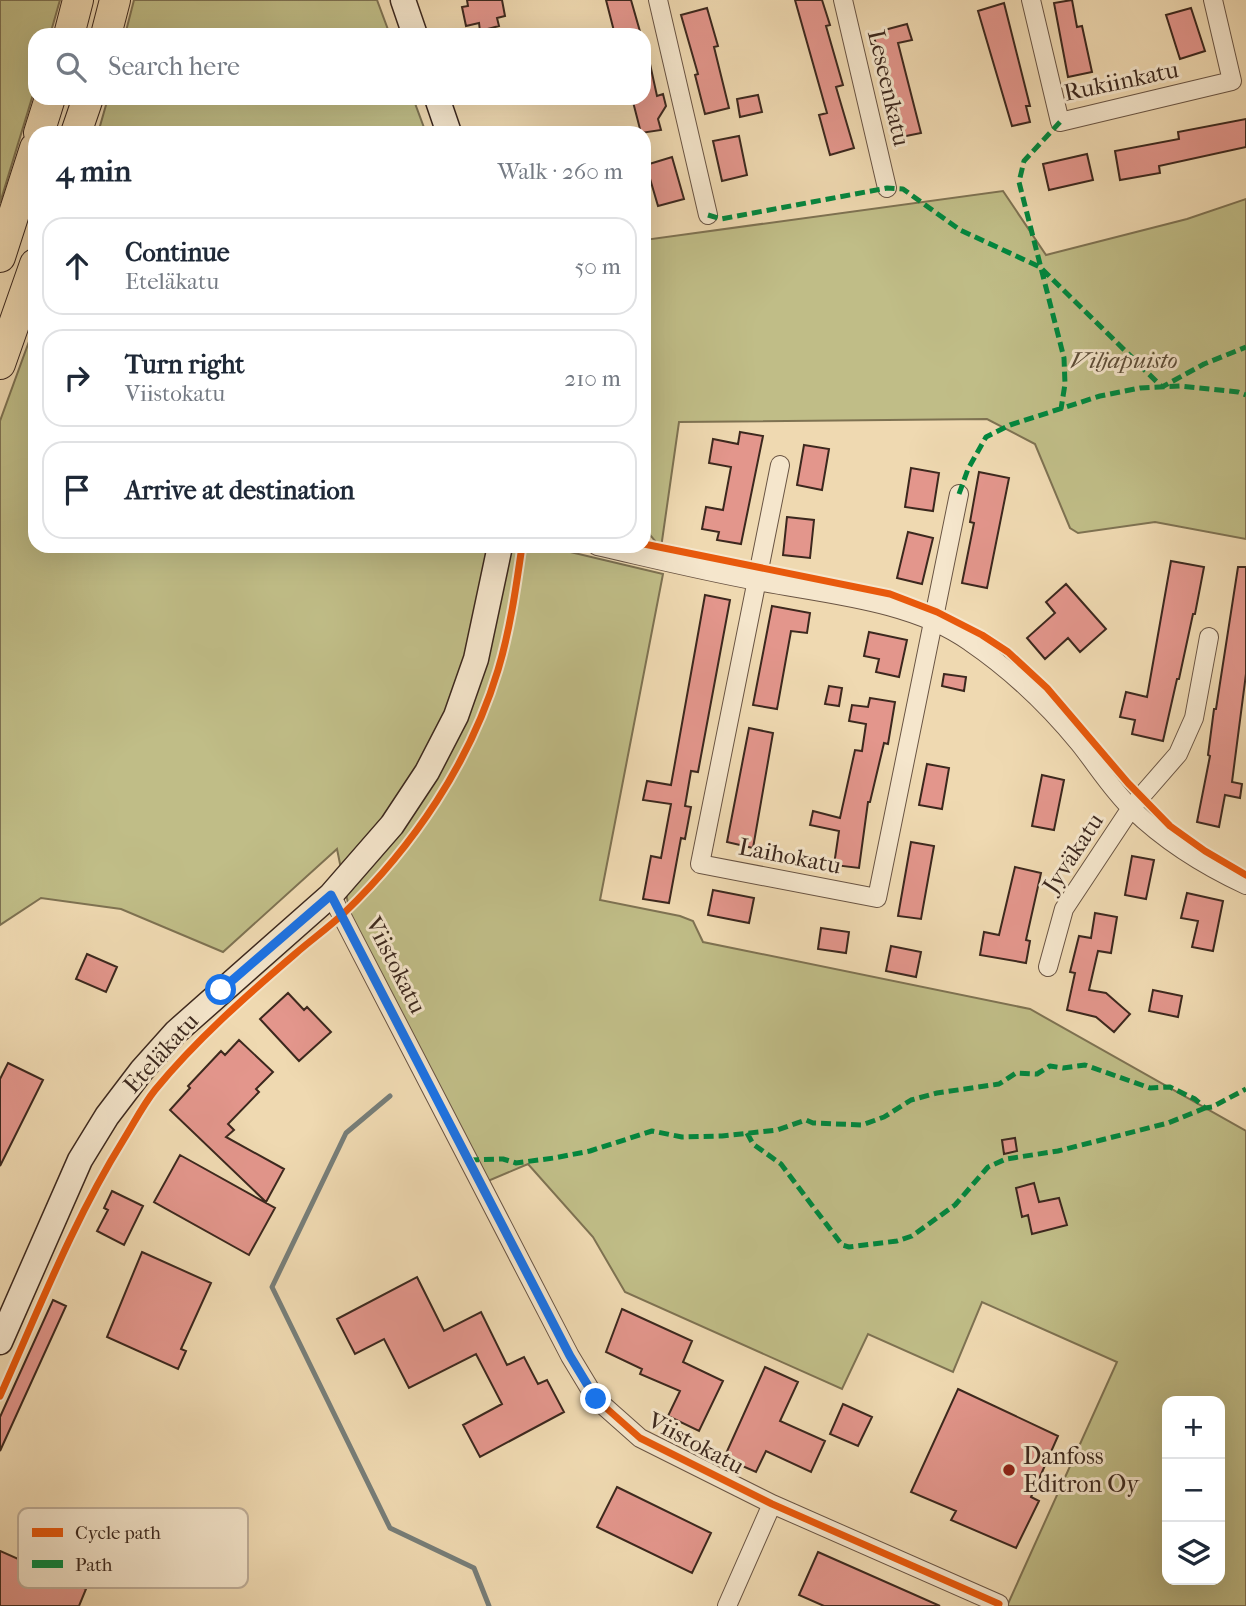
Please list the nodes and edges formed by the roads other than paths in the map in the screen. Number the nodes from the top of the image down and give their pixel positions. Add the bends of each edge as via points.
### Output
1 (78, 0) edge
2 (115, 0) edge
3 (403, 0) edge
4 (658, 0) edge
5 (843, 0) edge
6 (1031, 0) edge
7 (1213, 0) edge
8 (71, 28) edge
9 (108, 28) edge
10 (413, 28) edge
11 (48, 105) edge
12 (86, 105) edge
13 (439, 105) edge
14 (42, 126) edge
15 (78, 126) edge
16 (447, 126) edge
17 (28, 170) edge
18 (887, 188) dead end
19 (708, 215) dead end
20 (0, 257) edge
21 (28, 284) edge
22 (0, 364) edge
23 (780, 465) dead end
24 (959, 494) dead end
25 (499, 553) edge
26 (629, 553) edge
27 (757, 581) junction
28 (934, 622) junction
29 (1209, 637) dead end
30 (1131, 808) junction
31 (1246, 886) edge
32 (331, 895) junction
33 (1048, 967) dead end
34 (0, 1342) edge
35 (772, 1504) junction
36 (999, 1604) dead end
37 (727, 1606) edge

1 - 8 highway
2 - 9 highway
3 - 10 main road
4 - 19 street
5 - 18 street, Leseenkatu
6 - 7 street, Rukiinkatu via 1060,122 1232,81
11 - 14 highway
12 - 15 highway
13 - 16 main road
17 - 20 highway
21 - 22 highway
23 - 27 street
24 - 28 street
25 - 32 main road, Eteläkatu via 476,659 456,716 392,825
26 - 27 street
27 - 28 street via 881,605
27 - 28 street, Laihokatu via 701,864 877,898
28 - 30 street via 968,640 1043,702
29 - 30 street, Jyväkatu via 1194,718 1178,754
30 - 31 street via 1210,869
30 - 33 street, Jyväkatu via 1064,909
32 - 34 main road, Eteläkatu via 176,1032 107,1116 80,1160
32 - 35 street, Viistokatu via 596,1399 640,1438
35 - 36 street, Viistokatu
35 - 37 street

